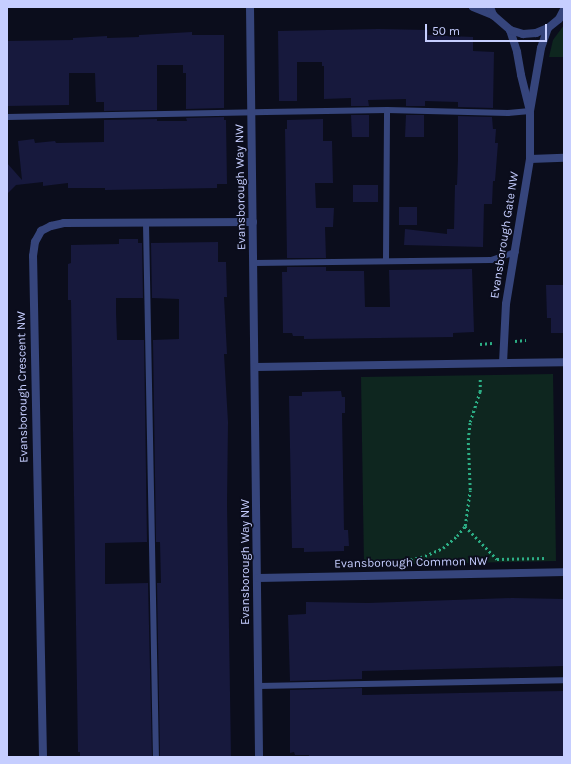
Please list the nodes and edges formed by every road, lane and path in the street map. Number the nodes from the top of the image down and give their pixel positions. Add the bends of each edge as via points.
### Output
1 (250, 7) edge
2 (473, 7) edge
3 (490, 7) edge
4 (564, 9) edge
5 (493, 15) junction
6 (548, 28) junction
7 (510, 30) junction
8 (387, 110) junction
9 (530, 111) junction
10 (252, 112) junction
11 (7, 117) edge
12 (530, 158) junction
13 (564, 158) edge
14 (253, 222) junction
15 (146, 224) junction
16 (516, 252) junction
17 (386, 260) junction
18 (254, 263) junction
19 (564, 362) edge
20 (503, 363) junction
21 (256, 368) junction
22 (480, 377) dead end
23 (465, 526) junction
24 (547, 558) dead end
25 (399, 562) dead end
26 (564, 572) edge
27 (258, 578) junction
28 (564, 680) edge
29 (258, 686) junction
30 (43, 757) edge
31 (156, 757) edge
32 (260, 757) edge

1 - 10 street, Evansborough Way NW
2 - 5 street
3 - 5 street
4 - 6 street via 559,19
5 - 7 street
6 - 7 street via 536,33 523,34
6 - 9 street, Evansborough Gate NW via 541,48
7 - 9 street, Evansborough Gate NW
8 - 9 lane via 508,113
8 - 10 lane
8 - 17 lane
9 - 12 street, Evansborough Gate NW
10 - 11 lane
10 - 14 street, Evansborough Way NW
12 - 13 street
12 - 16 street, Evansborough Gate NW
14 - 15 street, Evansborough Crescent NW
14 - 18 street, Evansborough Way NW
15 - 30 street, Evansborough Crescent NW via 64,223 41,231 35,242 33,264
15 - 31 lane
16 - 17 lane via 491,260
16 - 20 street, Evansborough Gate NW via 506,304
17 - 18 lane
18 - 21 street, Evansborough Way NW
19 - 20 street
20 - 21 street
21 - 27 street, Evansborough Way NW
22 - 23 path via 480,392 470,422 468,440 470,490
23 - 24 path via 497,559
23 - 25 path via 458,536 443,548 425,556
26 - 27 street, Evansborough Common NW
27 - 29 street, Evansborough Way NW
28 - 29 lane
29 - 32 street, Evansborough Way NW

